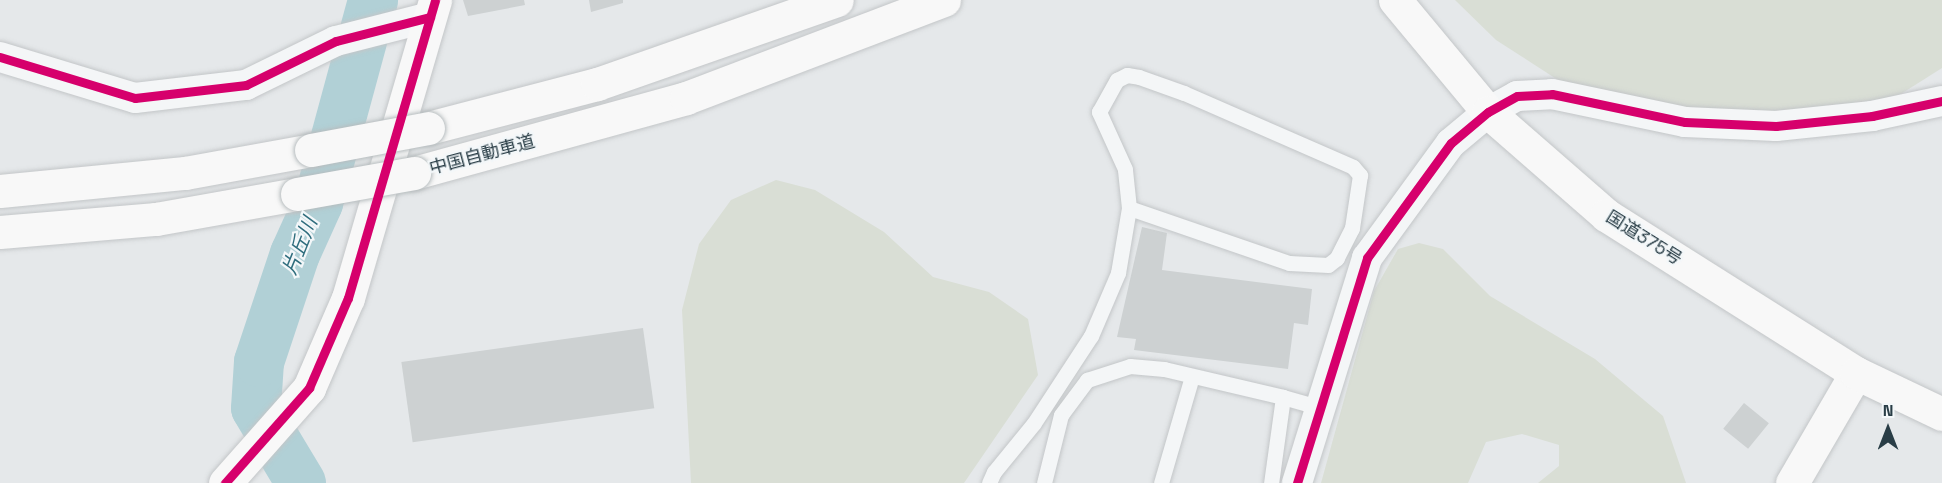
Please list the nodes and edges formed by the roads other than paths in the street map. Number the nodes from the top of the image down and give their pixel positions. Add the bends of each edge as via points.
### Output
1 (837, 0) edge
2 (944, 0) edge
3 (1395, 0) edge
4 (432, 8) edge
5 (0, 57) edge
6 (1942, 101) edge
7 (1488, 112) junction
8 (185, 173) junction
9 (0, 178) edge
10 (0, 191) edge
11 (1129, 208) junction
12 (156, 219) junction
13 (0, 232) edge
14 (0, 240) edge
15 (1856, 373) junction
16 (1192, 376) junction
17 (1283, 397) junction
18 (1319, 407) junction
19 (1942, 414) edge
20 (240, 477) edge
21 (1046, 482) edge
22 (989, 483) edge
23 (1161, 483) edge
24 (1271, 483) edge
25 (1297, 483) edge
26 (1792, 483) edge

1 - 8 main road, bridge via 607,80 428,128
2 - 12 main road, 中国自動車道, bridge via 686,98 414,173
3 - 7 main road, 国道375号
4 - 5 street via 336,40 246,84 135,98
4 - 20 main road via 348,298 309,388
6 - 7 street via 1872,116 1776,126 1685,122 1552,94 1517,96
7 - 15 main road, 国道375号 via 1606,215
7 - 18 street via 1451,143 1367,258
8 - 9 main road
8 - 10 main road
11 - 11 lane via 1125,169 1099,112 1117,80 1127,75 1184,93 1353,167 1361,185 1352,228 1337,258 1328,265 1311,267
11 - 22 lane via 1118,273 1091,336
12 - 13 main road, 中国自動車道
12 - 14 main road
15 - 19 main road, 国道375号
15 - 26 main road
16 - 17 lane
16 - 21 lane via 1130,366 1087,380 1061,415
16 - 23 lane
17 - 18 lane
17 - 24 lane
18 - 25 street

